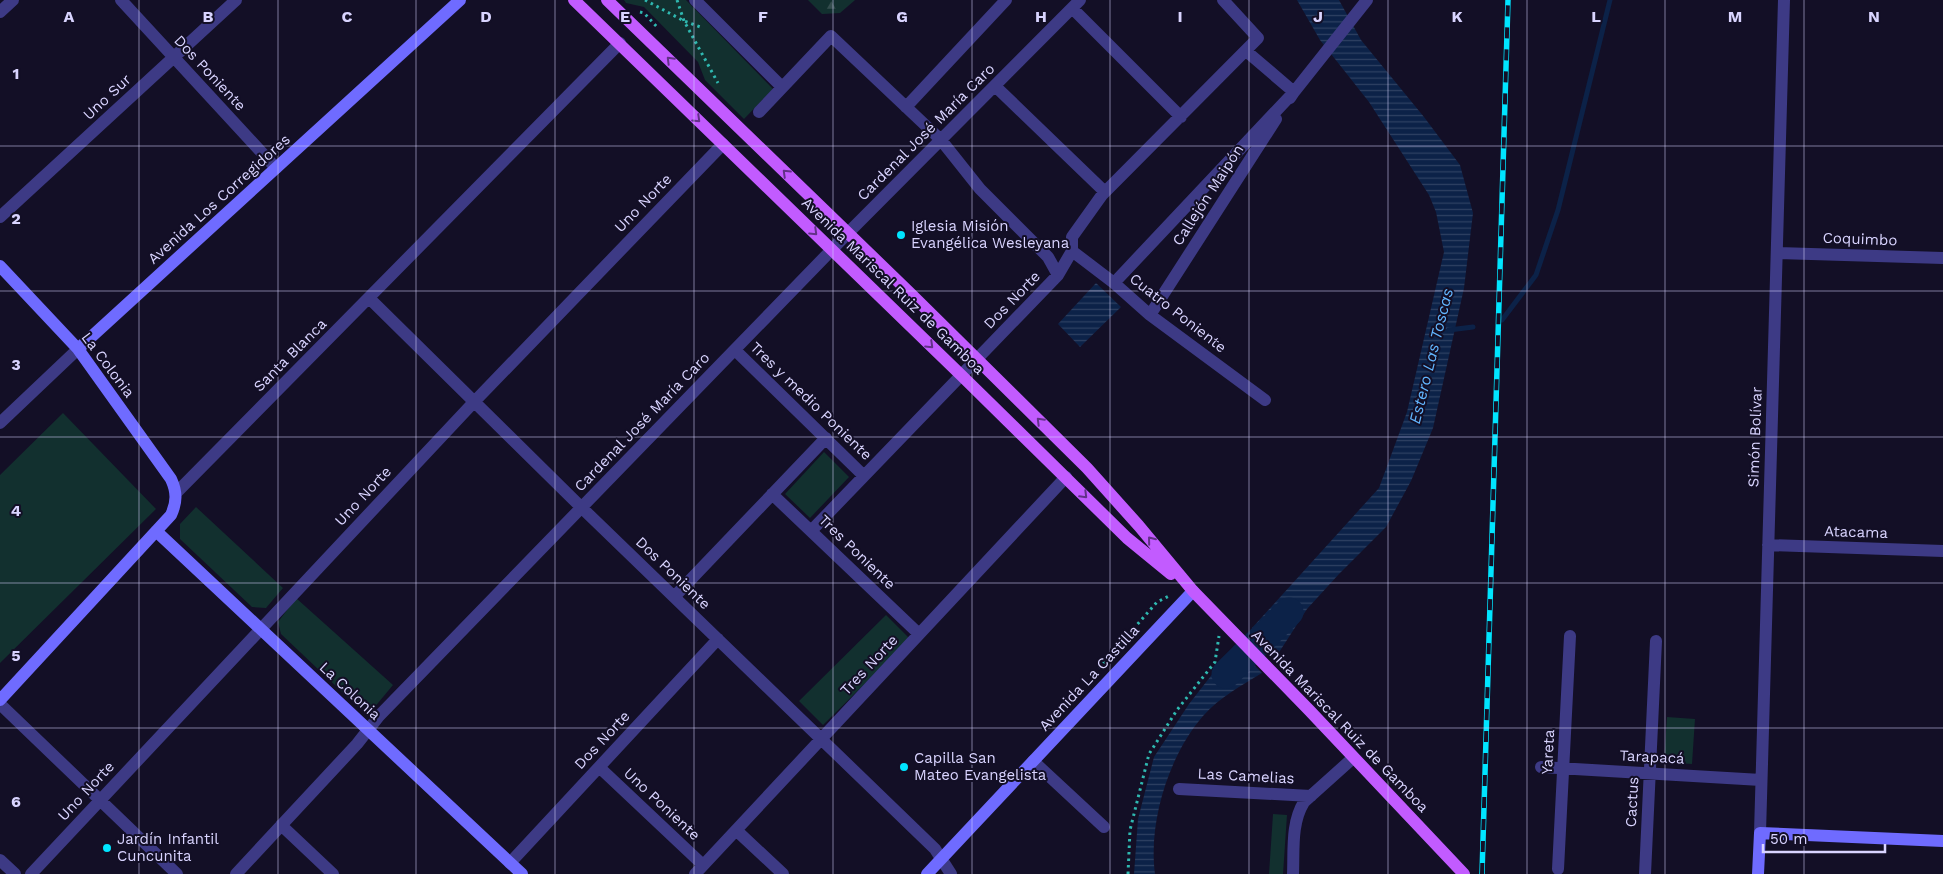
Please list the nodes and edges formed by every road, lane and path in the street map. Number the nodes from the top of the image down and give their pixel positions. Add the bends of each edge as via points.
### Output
1 (13, 0) edge
2 (121, 0) edge
3 (236, 0) edge
4 (460, 0) edge
5 (574, 0) edge
6 (607, 0) edge
7 (645, 0) edge
8 (677, 0) edge
9 (695, 0) edge
10 (1006, 0) edge
11 (1222, 0) edge
12 (1367, 0) edge
13 (1784, 0) edge
14 (1076, 4) edge
15 (0, 12) edge
16 (684, 21) junction
17 (710, 31) dead end
18 (620, 44) junction
19 (1246, 51) junction
20 (174, 57) junction
21 (718, 83) dead end
22 (995, 86) junction
23 (782, 87) junction
24 (1294, 92) junction
25 (906, 107) junction
26 (759, 112) dead end
27 (1181, 116) junction
28 (941, 140) junction
29 (723, 144) junction
30 (276, 168) junction
31 (1105, 192) junction
32 (0, 217) edge
33 (848, 234) junction
34 (832, 250) junction
35 (1072, 251) junction
36 (1777, 252) junction
37 (1943, 258) edge
38 (0, 266) edge
39 (1058, 275) junction
40 (1114, 283) junction
41 (369, 298) junction
42 (1150, 315) junction
43 (78, 349) junction
44 (735, 350) junction
45 (976, 359) junction
46 (961, 375) junction
47 (1265, 400) dead end
48 (474, 402) junction
49 (0, 423) edge
50 (826, 438) junction
51 (864, 476) junction
52 (1066, 477) junction
53 (176, 494) junction
54 (772, 494) junction
55 (582, 508) junction
56 (156, 531) junction
57 (811, 531) junction
58 (1768, 545) junction
59 (1943, 551) edge
60 (1193, 592) junction
61 (674, 596) junction
62 (1224, 623) junction
63 (260, 630) junction
64 (919, 634) junction
65 (1570, 636) dead end
66 (718, 639) junction
67 (1656, 641) dead end
68 (0, 700) edge
69 (0, 704) edge
70 (368, 730) junction
71 (822, 740) junction
72 (1353, 758) junction
73 (1033, 761) junction
74 (599, 767) junction
75 (1541, 767) dead end
76 (1563, 768) junction
77 (1650, 774) junction
78 (1761, 780) junction
79 (1179, 789) dead end
80 (1311, 796) junction
81 (100, 801) junction
82 (282, 825) junction
83 (1104, 828) dead end
84 (736, 830) junction
85 (1760, 833) junction
86 (1943, 841) edge
87 (941, 859) junction
88 (0, 860) edge
89 (510, 863) junction
90 (1558, 869) dead end
91 (699, 870) edge
92 (1460, 873) edge
93 (15, 874) edge
94 (31, 874) edge
95 (177, 874) edge
96 (236, 874) edge
97 (333, 874) edge
98 (522, 874) edge
99 (784, 874) edge
100 (927, 874) edge
101 (951, 874) edge
102 (1128, 874) edge
103 (1293, 874) edge
104 (1645, 874) edge
105 (1758, 874) edge

1 - 15 street
2 - 20 street, Dos Poniente
3 - 20 street, Uno Sur
4 - 30 street, Avenida Los Corregidores
5 - 18 main road, Avenida Mariscal Ruiz de Gamboa
33 -> 6 main road, Avenida Mariscal Ruiz de Gamboa
7 - 16 path
8 - 16 path
9 - 23 street
10 - 25 street
11 - 19 street, Dos Norte via 1258,38
12 - 24 street, Callejón Maipón
13 - 36 street, Simón Bolívar
14 - 22 street, Cardenal José María Caro
14 - 27 street
16 - 17 path
16 - 21 path
18 -> 29 main road, Avenida Mariscal Ruiz de Gamboa
18 - 41 street, Santa Blanca
19 - 24 street
19 - 27 street, Dos Norte
20 - 30 street, Dos Poniente
20 - 32 street, Uno Sur
22 - 28 street, Cardenal José María Caro
22 - 31 street
23 - 25 street via 831,36
23 - 26 street
24 - 40 street, Callejón Maipón
24 - 42 street, Callejón Maipón
25 - 28 street
27 - 31 street, Dos Norte
28 - 33 street, Cardenal José María Caro
28 - 39 street via 980,189 1048,257
29 -> 34 main road, Avenida Mariscal Ruiz de Gamboa
29 - 48 street, Uno Norte
30 - 43 street, Avenida Los Corregidores
31 - 35 street, Dos Norte via 1072,237
33 - 34 street, Cardenal José María Caro
33 - 45 main road, Avenida Mariscal Ruiz de Gamboa
34 - 44 street, Cardenal José María Caro
34 -> 46 main road, Avenida Mariscal Ruiz de Gamboa
35 - 39 street, Dos Norte
35 - 40 street, Cuatro Poniente
36 - 37 street, Coquimbo
36 - 58 street, Simón Bolívar
38 - 43 street, La Colonia
39 - 45 street, Dos Norte
40 - 42 street, Cuatro Poniente
41 - 48 street, Dos Poniente
41 - 53 street, Santa Blanca
42 - 47 street, Cuatro Poniente
43 - 49 street, Avenida Los Corregidores
43 - 53 street, La Colonia via 171,479
44 - 50 street, Tres y medio Poniente
44 - 55 street, Cardenal José María Caro
45 - 46 street, Dos Norte
60 -> 45 main road, Avenida Mariscal Ruiz de Gamboa via 1087,468
46 - 51 street, Dos Norte
46 - 52 main road, Avenida Mariscal Ruiz de Gamboa
48 - 55 street, Dos Poniente
48 - 63 street, Uno Norte
50 - 51 street, Tres y medio Poniente
50 - 54 street
51 - 57 street, Dos Norte
52 -> 60 main road, Avenida Mariscal Ruiz de Gamboa via 1127,538
52 - 64 street, Tres Norte
53 - 56 street, Santa Blanca via 176,506
54 - 57 street, Tres Poniente
54 - 61 street
55 - 61 street, Dos Poniente
55 - 70 street, Cardenal José María Caro
56 - 63 street, La Colonia
56 - 68 street, Santa Blanca
57 - 64 street, Tres Poniente
58 - 59 street, Atacama
58 - 78 street, Simón Bolívar
60 - 62 main road, Avenida Mariscal Ruiz de Gamboa
60 - 73 street, Avenida La Castilla
61 - 66 street, Dos Poniente
62 - 72 main road, Avenida Mariscal Ruiz de Gamboa
62 - 102 path via 1215,662 1177,710 1149,754 1130,830
63 - 70 street, La Colonia
63 - 81 street, Uno Norte
64 - 71 street, Tres Norte
65 - 76 street, Yareta
66 - 71 street, Dos Poniente
66 - 74 street, Dos Norte
67 - 77 street, Cactus
69 - 81 street
70 - 82 street, Cardenal José María Caro
70 - 89 street, La Colonia
71 - 84 street, Tres Norte
71 - 87 street, Dos Poniente via 936,849
72 - 80 street
72 - 92 main road, Avenida Mariscal Ruiz de Gamboa
73 - 83 street
73 - 87 street, Avenida La Castilla
74 - 89 street, Dos Norte
74 - 91 street, Uno Poniente
75 - 76 street, Tarapacá
76 - 77 street, Tarapacá
76 - 90 street, Yareta
77 - 78 street, Tarapacá
77 - 104 street, Cactus
78 - 85 street, Simón Bolívar
79 - 80 street, Las Camelias
80 - 103 street via 1304,802 1296,819
81 - 94 street, Uno Norte
81 - 95 street
82 - 96 street, Cardenal José María Caro
82 - 97 street
84 - 91 street, Tres Norte
84 - 99 street
85 - 86 street
85 - 105 street, Simón Bolívar
87 - 100 street, Avenida La Castilla
87 - 101 street, Dos Poniente
88 - 93 street
89 - 98 street, La Colonia

